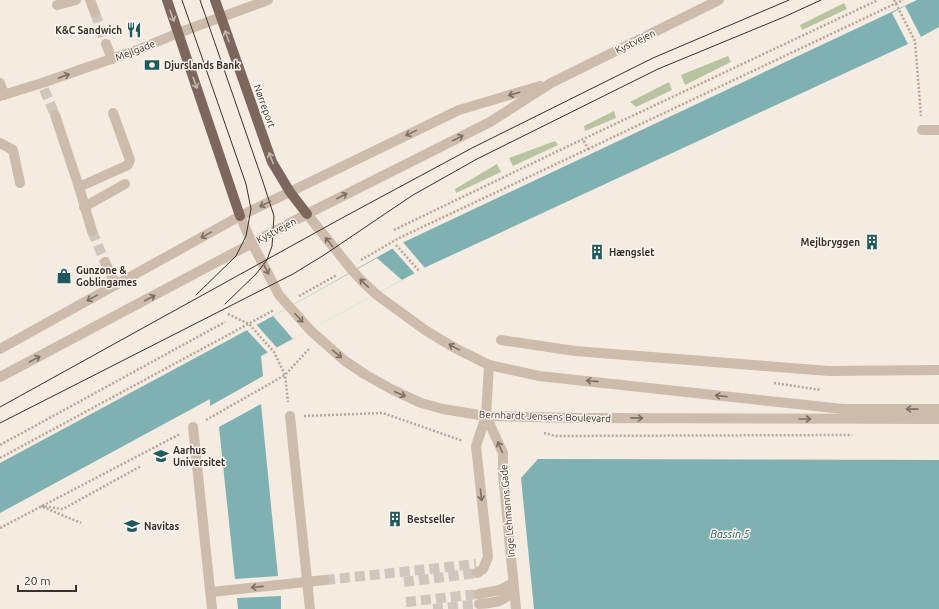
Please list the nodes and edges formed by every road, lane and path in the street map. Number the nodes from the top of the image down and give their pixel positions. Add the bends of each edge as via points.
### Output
1 (76, 0) edge
2 (90, 0) edge
3 (167, 0) edge
4 (215, 0) edge
5 (268, 0) edge
6 (719, 0) edge
7 (878, 0) edge
8 (894, 0) edge
9 (903, 0) edge
10 (896, 4) junction
11 (57, 6) dead end
12 (95, 13) tunnel mouth
13 (221, 16) junction
14 (178, 33) junction
15 (106, 44) tunnel mouth
16 (112, 59) junction
17 (0, 83) edge
18 (552, 83) junction
19 (2, 95) edge
20 (113, 113) dead end
21 (55, 115) tunnel mouth
22 (922, 130) joint
23 (939, 130) edge
24 (583, 139) junction
25 (0, 143) edge
26 (588, 149) junction
27 (20, 183) dead end
28 (125, 184) dead end
29 (79, 186) junction
30 (290, 192) junction
31 (84, 207) junction
32 (307, 214) junction
33 (240, 216) junction
34 (394, 230) dead end
35 (92, 231) tunnel mouth
36 (252, 243) junction
37 (396, 244) dead end
38 (105, 262) tunnel mouth
39 (351, 268) junction
40 (420, 272) dead end
41 (116, 285) junction
42 (287, 304) junction
43 (228, 314) dead end
44 (225, 322) dead end
45 (249, 324) junction
46 (319, 338) junction
47 (501, 340) dead end
48 (0, 349) edge
49 (489, 365) junction
50 (939, 370) edge
51 (285, 375) junction
52 (0, 377) edge
53 (939, 409) edge
54 (290, 416) junction
55 (486, 416) junction
56 (939, 419) edge
57 (193, 427) junction
58 (0, 445) edge
59 (476, 446) junction
60 (0, 458) edge
61 (142, 466) dead end
62 (41, 506) junction
63 (81, 523) dead end
64 (0, 528) edge
65 (480, 567) dead end
66 (325, 580) tunnel mouth
67 (307, 582) junction
68 (513, 583) junction
69 (211, 592) junction
70 (479, 599) tunnel mouth
71 (212, 609) edge
72 (310, 609) edge
73 (516, 609) edge

1 - 11 street
2 - 12 street
3 -> 14 main road
4 - 13 main road, Nørreport
5 - 13 street, Mejlgade
6 - 18 street, Kystvejen
7 - 24 path
8 - 10 path
9 - 10 path
10 - 22 path via 915,40
10 - 26 path
13 - 14 street, Mejlgade
30 -> 13 main road, Nørreport via 272,162
14 - 16 street, Mejlgade
14 -> 33 main road
15 - 16 street
19 -> 16 street, Mejlgade via 43,86
17 - 19 street
18 -> 30 street, Kystvejen via 459,110
32 -> 18 street, Kystvejen via 490,122
20 - 29 street via 130,160 128,165
21 - 29 street
22 - 23 street
24 - 26 path
24 - 34 path
25 - 27 street via 12,150
26 - 39 path via 399,238
28 - 31 street
29 - 31 street
30 - 32 main road, Nørreport
30 -> 33 street, Kystvejen
31 - 35 street
32 - 36 street, Kystvejen
39 -> 32 street
33 - 36 street, Bernhardt Jensens Boulevard
33 -> 41 street, Kystvejen
36 -> 42 street, Bernhardt Jensens Boulevard via 279,295
52 -> 36 street, Kystvejen
37 - 40 path
38 - 41 street
39 - 42 path
49 -> 39 street via 425,330 377,295
41 -> 48 street, Kystvejen
42 - 45 path
42 -> 46 street, Bernhardt Jensens Boulevard
43 - 45 path
44 - 58 path
45 - 51 path via 274,352
45 - 60 path
46 - 51 path
46 -> 55 street, Bernhardt Jensens Boulevard via 345,361 393,390 443,410
47 - 50 street via 575,351 829,372
53 -> 49 street via 843,409 539,376
49 - 55 street, Inge Lehmanns Gade
51 - 54 path
51 - 57 path
54 - 59 path via 383,414
54 - 67 street
55 -> 56 street, Bernhardt Jensens Boulevard
55 - 59 street, Inge Lehmanns Gade
68 -> 55 street, Inge Lehmanns Gade via 503,453
57 - 62 path
57 - 69 street
59 -> 65 street, Inge Lehmanns Gade via 488,557
61 - 62 path via 63,509
62 - 63 path
62 - 64 path
66 - 67 street
67 -> 69 street
67 - 72 street
68 - 70 street via 507,597 501,601
68 - 73 street, Inge Lehmanns Gade
69 - 71 street

